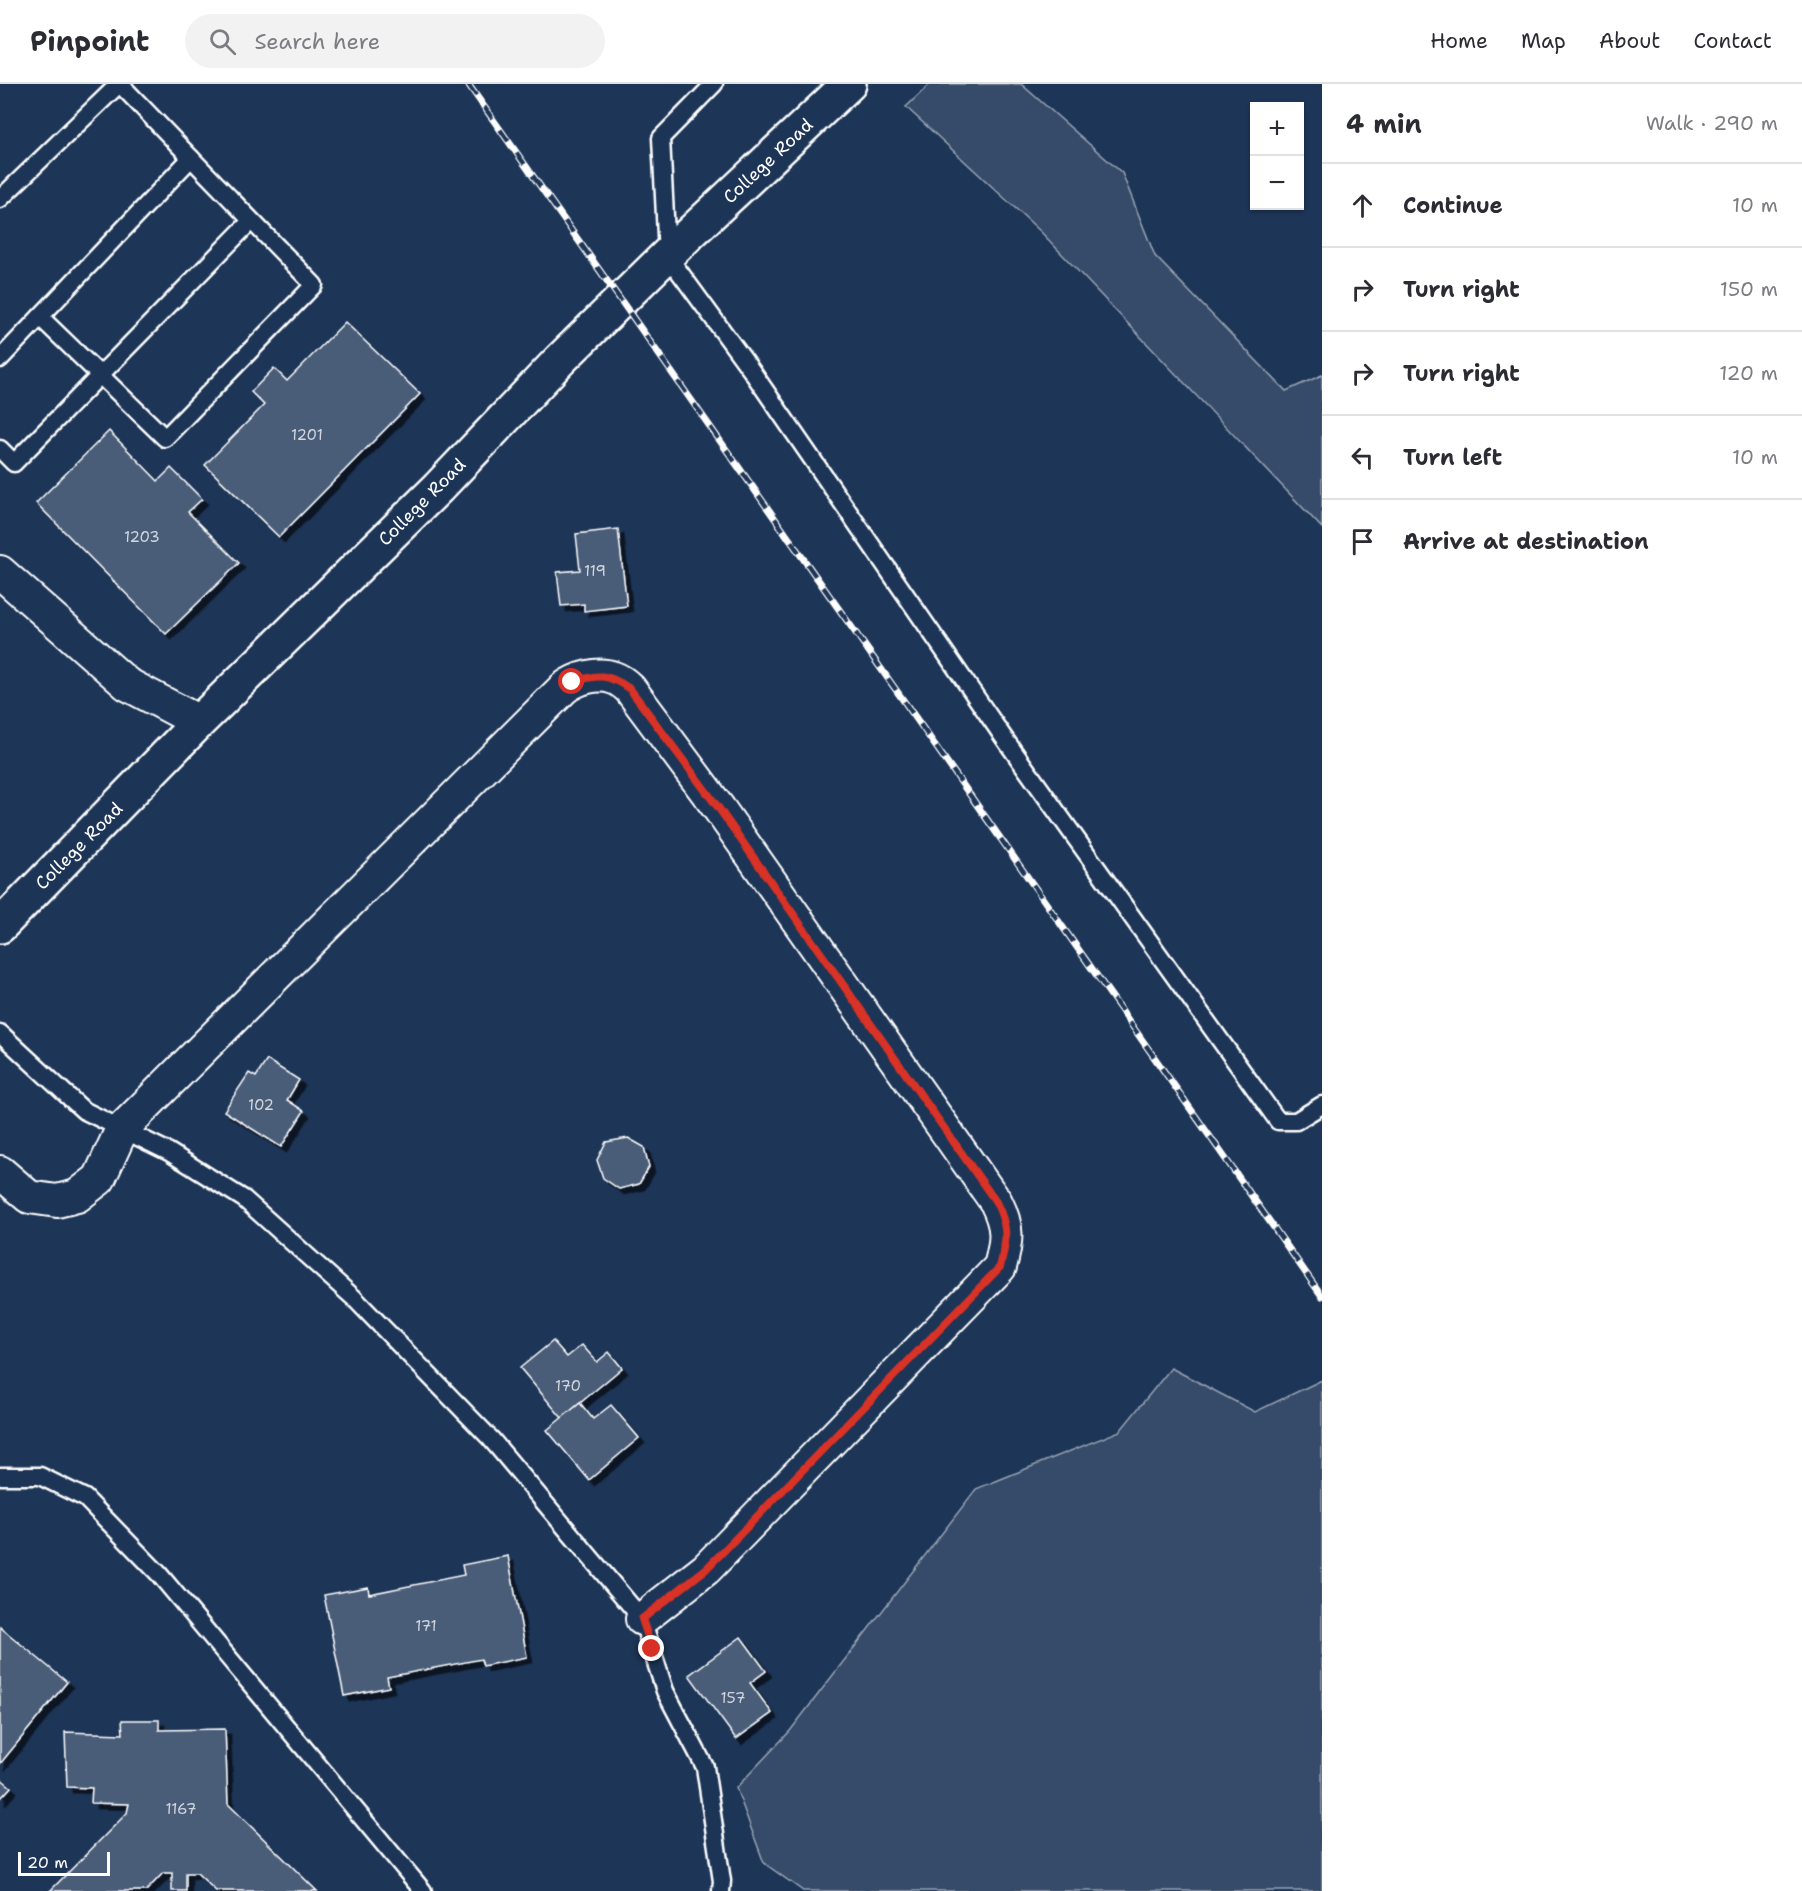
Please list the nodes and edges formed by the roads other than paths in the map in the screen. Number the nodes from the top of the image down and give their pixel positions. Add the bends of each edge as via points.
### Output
1 (119, 84) edge
2 (714, 84) edge
3 (849, 84) edge
4 (191, 158) junction
5 (0, 199) edge
6 (251, 220) junction
7 (667, 255) junction
8 (40, 317) junction
9 (0, 359) edge
10 (99, 375) junction
11 (0, 449) edge
12 (0, 572) edge
13 (199, 722) junction
14 (0, 926) edge
15 (0, 1033) edge
16 (1322, 1105) edge
17 (122, 1129) junction
18 (0, 1172) edge
19 (0, 1476) edge
20 (642, 1619) junction
21 (423, 1891) edge
22 (721, 1891) edge

1 - 4 lane
1 - 5 lane
2 - 7 lane via 661,138
3 - 7 street, College Road
4 - 6 lane
4 - 8 lane
6 - 10 lane
6 - 10 lane via 314,285 173,430 165,438
7 - 13 street, College Road via 438,488
7 - 16 lane via 1278,1122 1296,1121
8 - 9 lane
8 - 10 lane
10 - 11 lane via 14,463
12 - 13 street via 128,684
13 - 14 street, College Road
15 - 17 lane via 83,1110
17 - 18 street via 99,1179 77,1196 57,1201 29,1197
17 - 20 lane via 169,1152 244,1199 354,1298 491,1439
17 - 20 street via 564,688 593,676 614,678 630,689 996,1202 1004,1218 1007,1239 1000,1267 706,1569
19 - 21 lane via 40,1476 85,1498 159,1575
20 - 22 lane via 665,1691 705,1767

